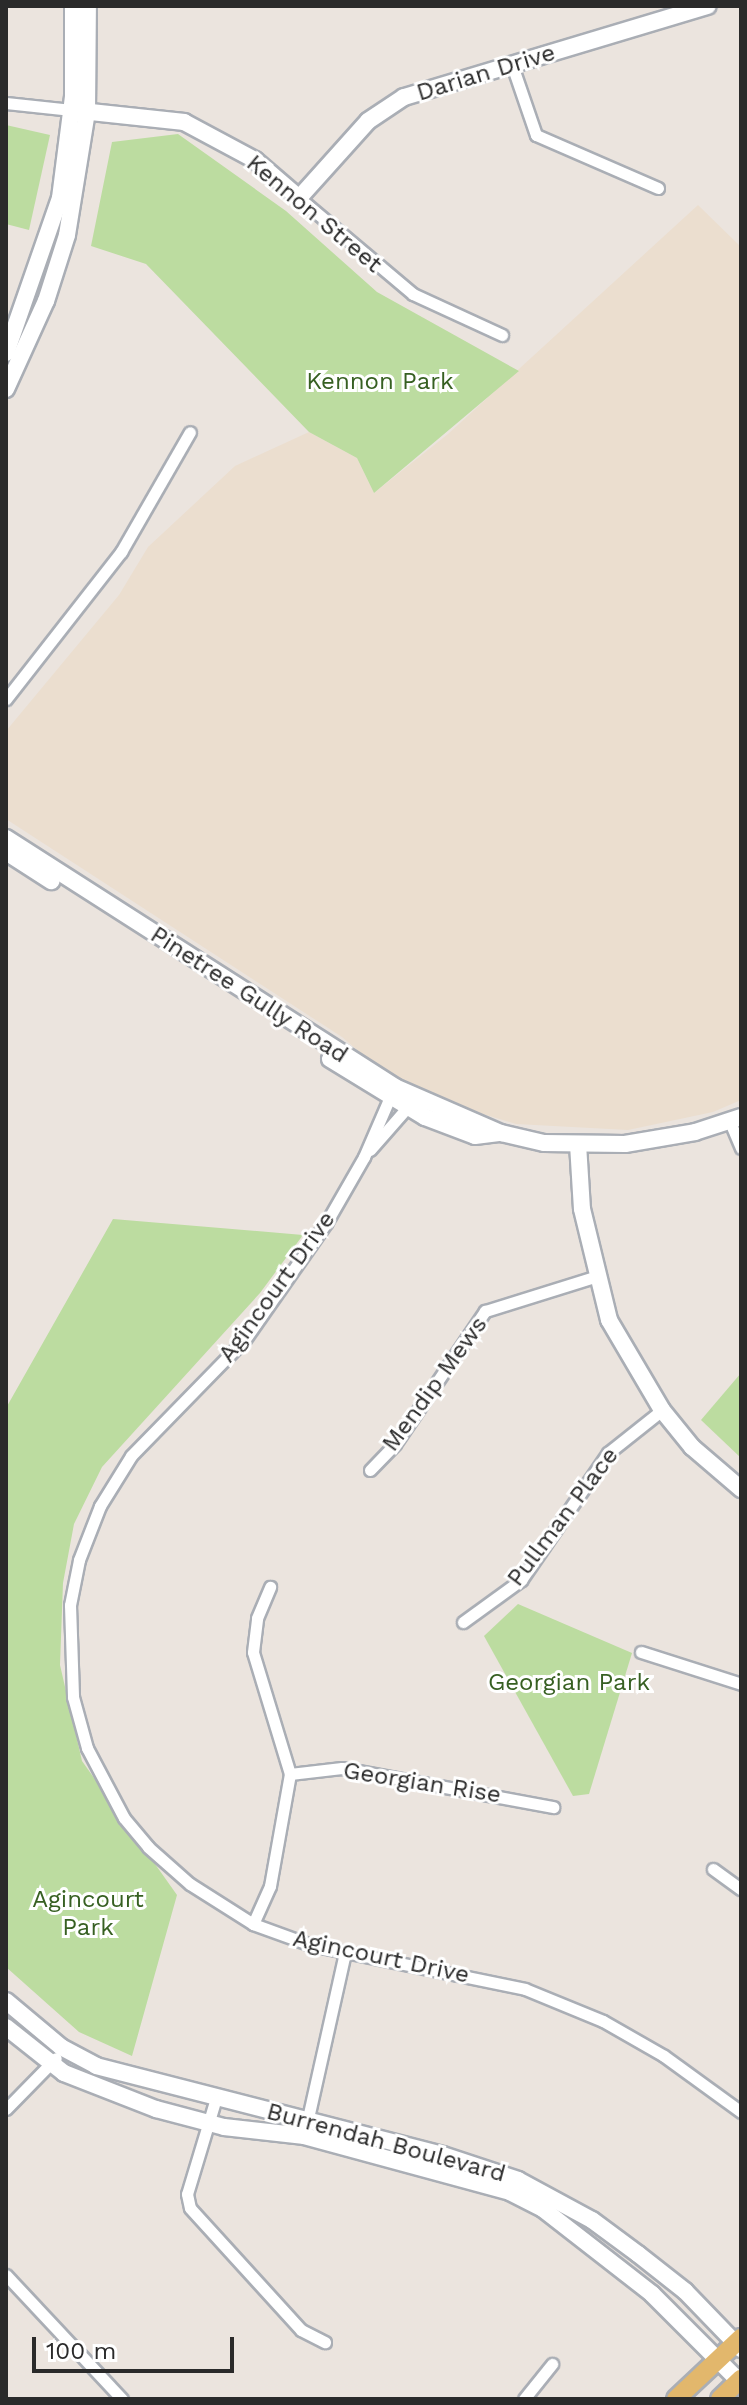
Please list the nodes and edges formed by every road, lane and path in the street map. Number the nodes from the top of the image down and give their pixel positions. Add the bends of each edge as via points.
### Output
1 (73, 6) edge
2 (88, 6) edge
3 (708, 6) edge
4 (687, 9) edge
5 (512, 65) junction
6 (6, 103) edge
7 (79, 110) junction
8 (658, 188) dead end
9 (299, 198) junction
10 (502, 335) dead end
11 (6, 353) edge
12 (6, 389) edge
13 (190, 432) dead end
14 (6, 699) edge
15 (6, 838) edge
16 (6, 852) edge
17 (392, 1093) junction
18 (410, 1103) junction
19 (735, 1120) edge
20 (578, 1144) junction
21 (741, 1148) edge
22 (364, 1157) junction
23 (594, 1277) junction
24 (662, 1410) junction
25 (370, 1470) dead end
26 (741, 1489) edge
27 (270, 1587) dead end
28 (463, 1622) dead end
29 (641, 1652) dead end
30 (741, 1684) edge
31 (290, 1774) junction
32 (553, 1807) dead end
33 (713, 1869) dead end
34 (741, 1889) edge
35 (253, 1924) junction
36 (345, 1952) junction
37 (6, 2001) edge
38 (6, 2027) edge
39 (61, 2047) junction
40 (52, 2065) junction
41 (216, 2098) junction
42 (6, 2109) edge
43 (741, 2112) edge
44 (210, 2124) junction
45 (306, 2128) junction
46 (6, 2275) edge
47 (325, 2342) dead end
48 (739, 2344) edge
49 (718, 2359) junction
50 (552, 2364) dead end
51 (740, 2381) edge
52 (122, 2399) edge
53 (524, 2399) edge
54 (676, 2399) edge
55 (720, 2399) edge

1 - 7 main road
2 - 7 main road
3 - 4 main road, Darian Drive
4 - 5 main road, Darian Drive
5 - 8 street via 536,135
5 - 9 main road, Darian Drive via 383,107
6 - 7 street
7 - 9 main road, Kennon Street via 184,122 255,160
7 - 11 main road via 51,232
7 - 12 main road via 64,243 46,301
9 - 10 street, Kennon Street via 413,294
13 - 14 street via 121,552
15 - 17 main road, Pinetree Gully Road
16 - 17 main road, Pinetree Gully Road
17 - 18 main road, Pinetree Gully Road
17 - 22 street, Agincourt Drive
18 - 20 main road, Pinetree Gully Road via 501,1133
18 - 22 street, Agincourt Drive
19 - 20 main road, Pinetree Gully Road via 657,1140
19 - 21 street
20 - 23 main road
22 - 35 street, Agincourt Drive via 326,1223 245,1339 116,1478 87,1537 73,1582 73,1697 87,1748 124,1818 148,1847 190,1884
23 - 24 main road via 609,1320
23 - 25 street, Mendip Mews via 485,1311 395,1444
24 - 26 main road via 692,1447
24 - 28 street, Pullman Place via 608,1453 521,1580
27 - 31 street via 257,1618 253,1652
29 - 30 street
31 - 32 street, Georgian Rise via 342,1768
31 - 35 street via 270,1886
33 - 34 street
35 - 36 street, Agincourt Drive
36 - 43 street, Agincourt Drive via 525,1989 664,2056
36 - 45 street
37 - 39 main road, Burrendah Boulevard
38 - 40 main road, Burrendah Boulevard
39 - 40 street
39 - 41 main road, Burrendah Boulevard via 96,2066
40 - 42 street
40 - 44 main road, Burrendah Boulevard via 90,2085
41 - 44 street
41 - 45 main road, Burrendah Boulevard
44 - 45 main road, Burrendah Boulevard
44 - 47 street via 187,2194 190,2208 301,2330
45 - 48 main road, Burrendah Boulevard via 471,2164 537,2190 592,2220 648,2262
45 - 49 main road, Burrendah Boulevard via 475,2178 527,2200 652,2294
46 - 52 street
48 - 49 main road
49 - 51 main road, Burrendah Boulevard
49 - 54 main road
50 - 53 street
51 - 55 main road

